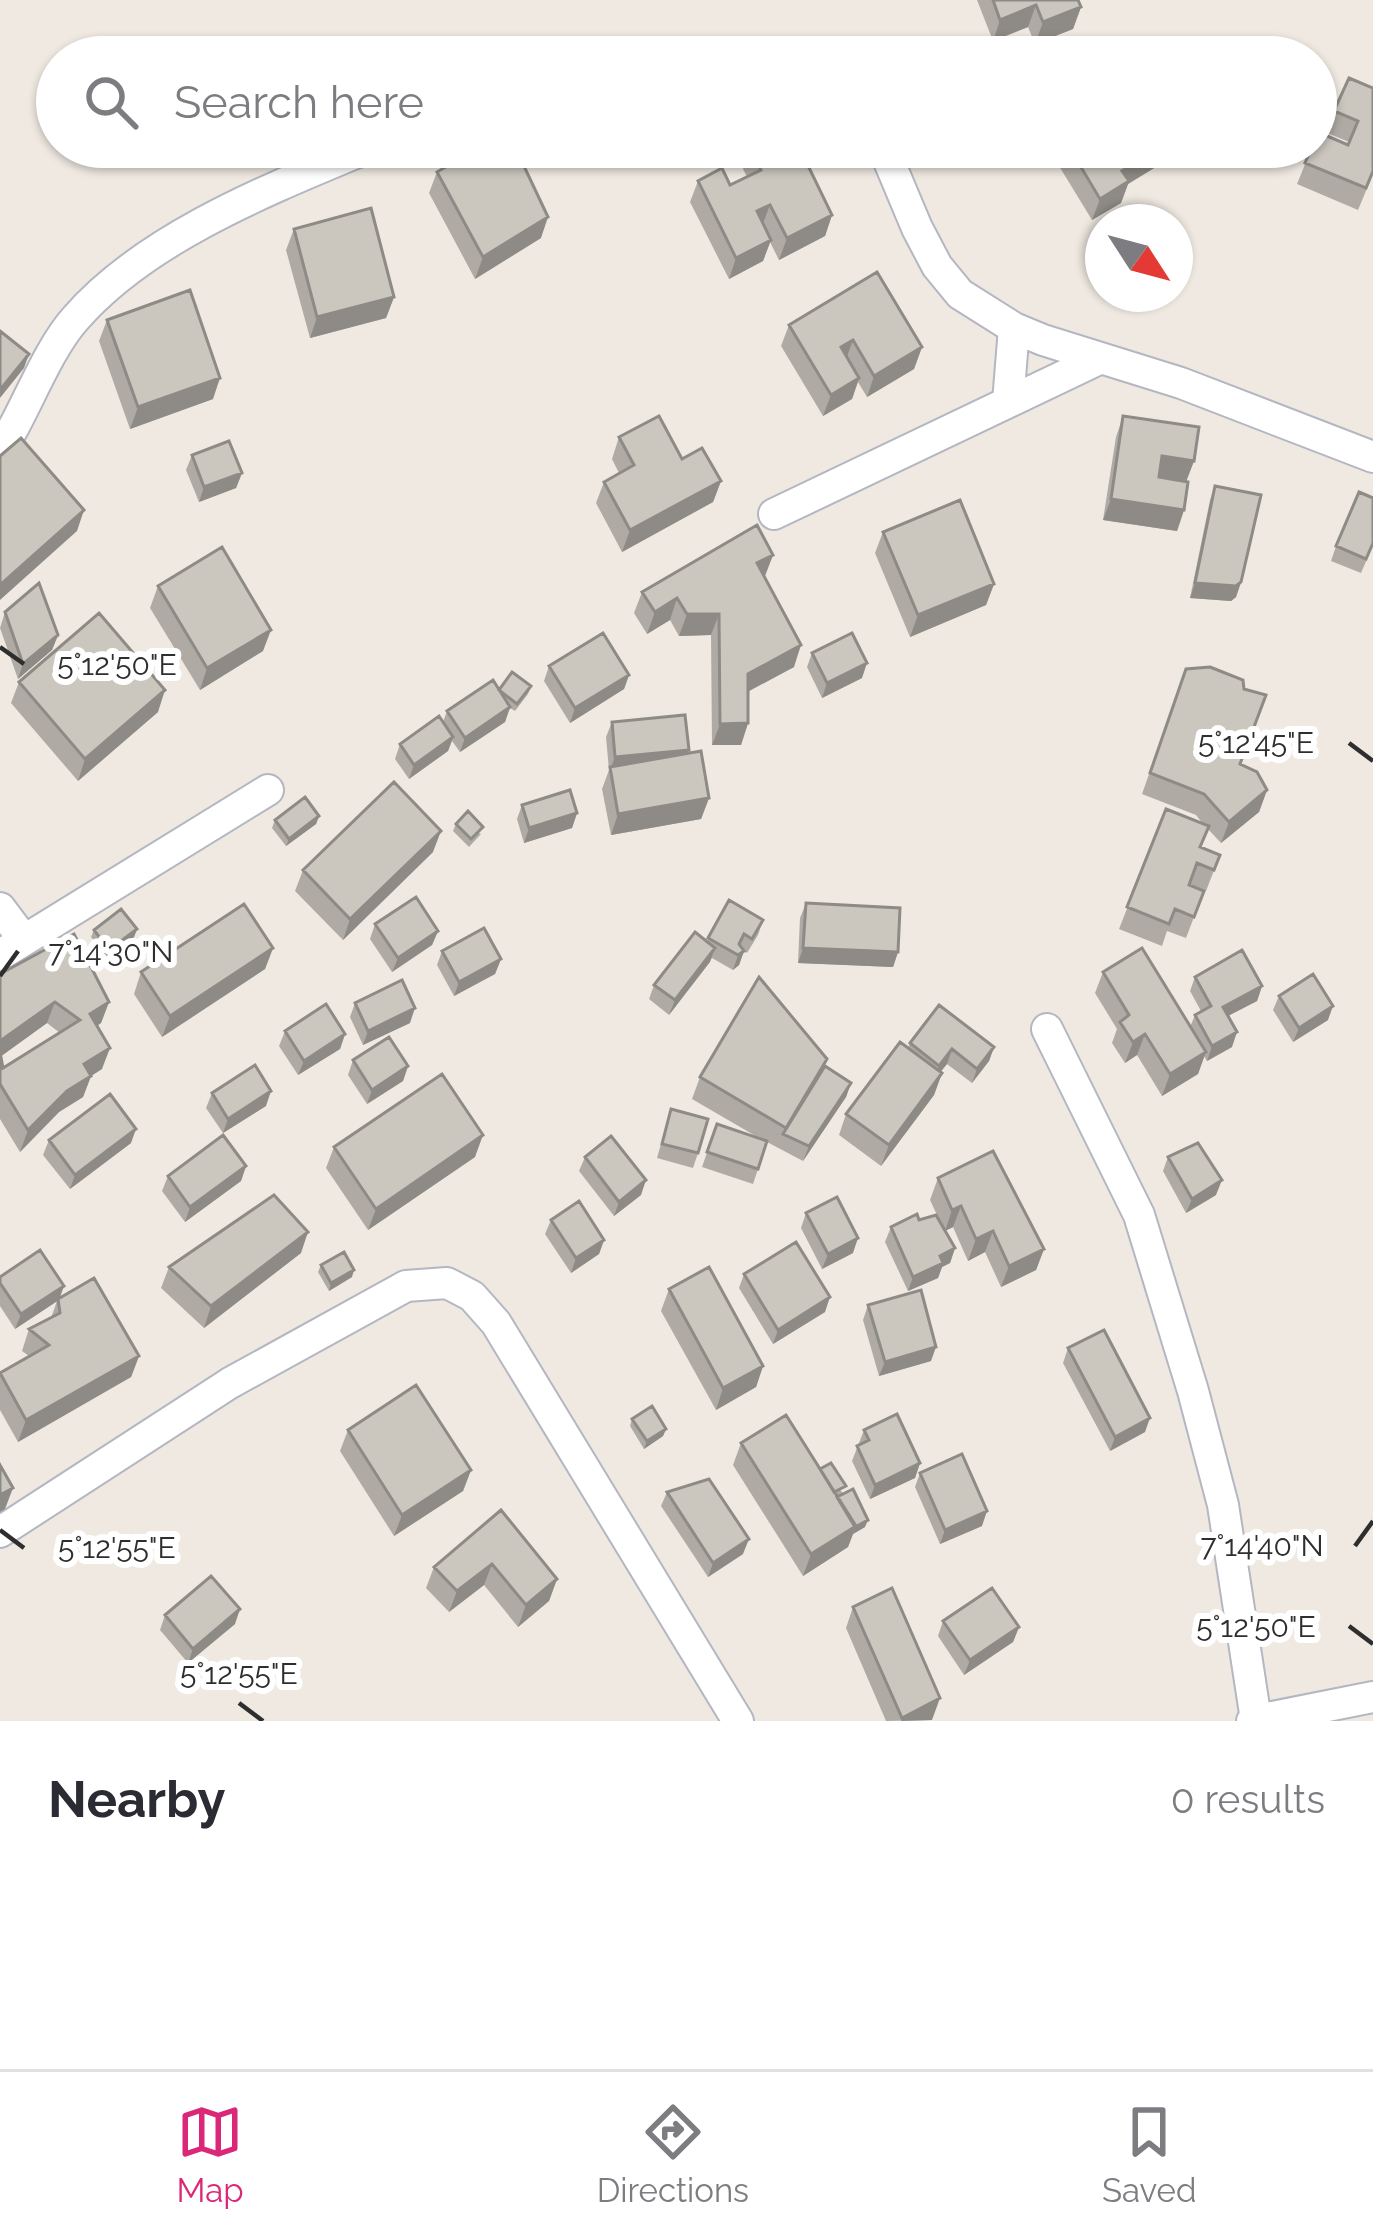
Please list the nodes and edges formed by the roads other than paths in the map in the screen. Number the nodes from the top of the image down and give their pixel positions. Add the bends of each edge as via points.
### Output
1 (319, 168) edge
2 (894, 168) edge
3 (1014, 328) junction
4 (1097, 360) junction
5 (1008, 402) junction
6 (0, 444) edge
7 (1373, 457) edge
8 (774, 514) dead end
9 (268, 790) dead end
10 (0, 908) edge
11 (12, 948) edge
12 (1047, 1029) dead end
13 (0, 1532) edge
14 (1373, 1697) edge
15 (738, 1721) edge
16 (1254, 1721) edge

1 - 6 street via 122,274 73,321
2 - 3 street via 938,266 960,294
3 - 4 street
3 - 5 street
4 - 5 street
4 - 7 street via 1181,383
5 - 8 street
9 - 11 street
10 - 11 street
12 - 16 street via 1139,1214 1186,1369 1223,1505
13 - 15 street via 230,1382 406,1286 447,1283 496,1323
14 - 16 street

